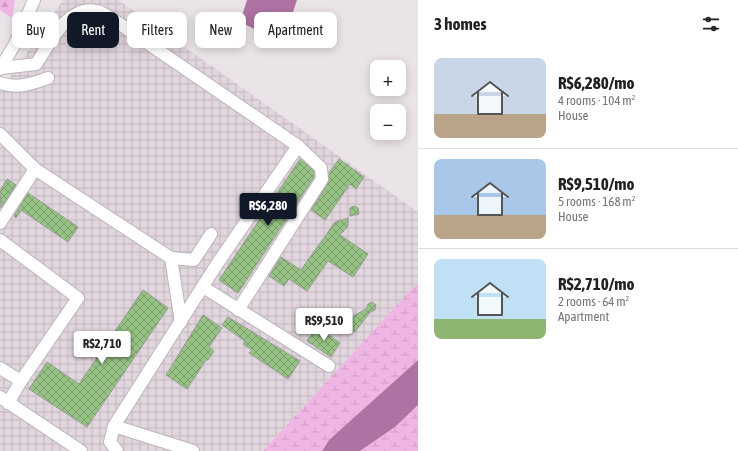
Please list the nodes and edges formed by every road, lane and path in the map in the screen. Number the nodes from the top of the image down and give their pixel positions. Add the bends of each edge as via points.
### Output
1 (34, 0) edge
2 (0, 68) edge
3 (48, 78) dead end
4 (0, 83) edge
5 (0, 134) edge
6 (298, 146) junction
7 (35, 169) junction
8 (0, 223) edge
9 (211, 234) dead end
10 (0, 240) edge
11 (171, 258) junction
12 (202, 287) junction
13 (238, 310) junction
14 (180, 322) junction
15 (329, 366) dead end
16 (0, 368) edge
17 (21, 381) junction
18 (2, 399) edge
19 (114, 426) junction
20 (81, 451) edge
21 (117, 451) edge
22 (193, 451) edge

1 - 2 street via 15,44
2 - 6 street via 36,64 65,21 81,11 97,11
3 - 4 street via 29,85 10,86
5 - 7 street
6 - 12 street
6 - 13 street via 321,168 322,179
7 - 8 street
7 - 11 street
9 - 11 street via 194,260
10 - 17 street via 78,298
11 - 14 street
12 - 13 street
12 - 14 street
13 - 15 street via 266,321
14 - 19 street
16 - 17 street
17 - 18 street
18 - 20 street
19 - 21 street via 110,442
19 - 22 street

